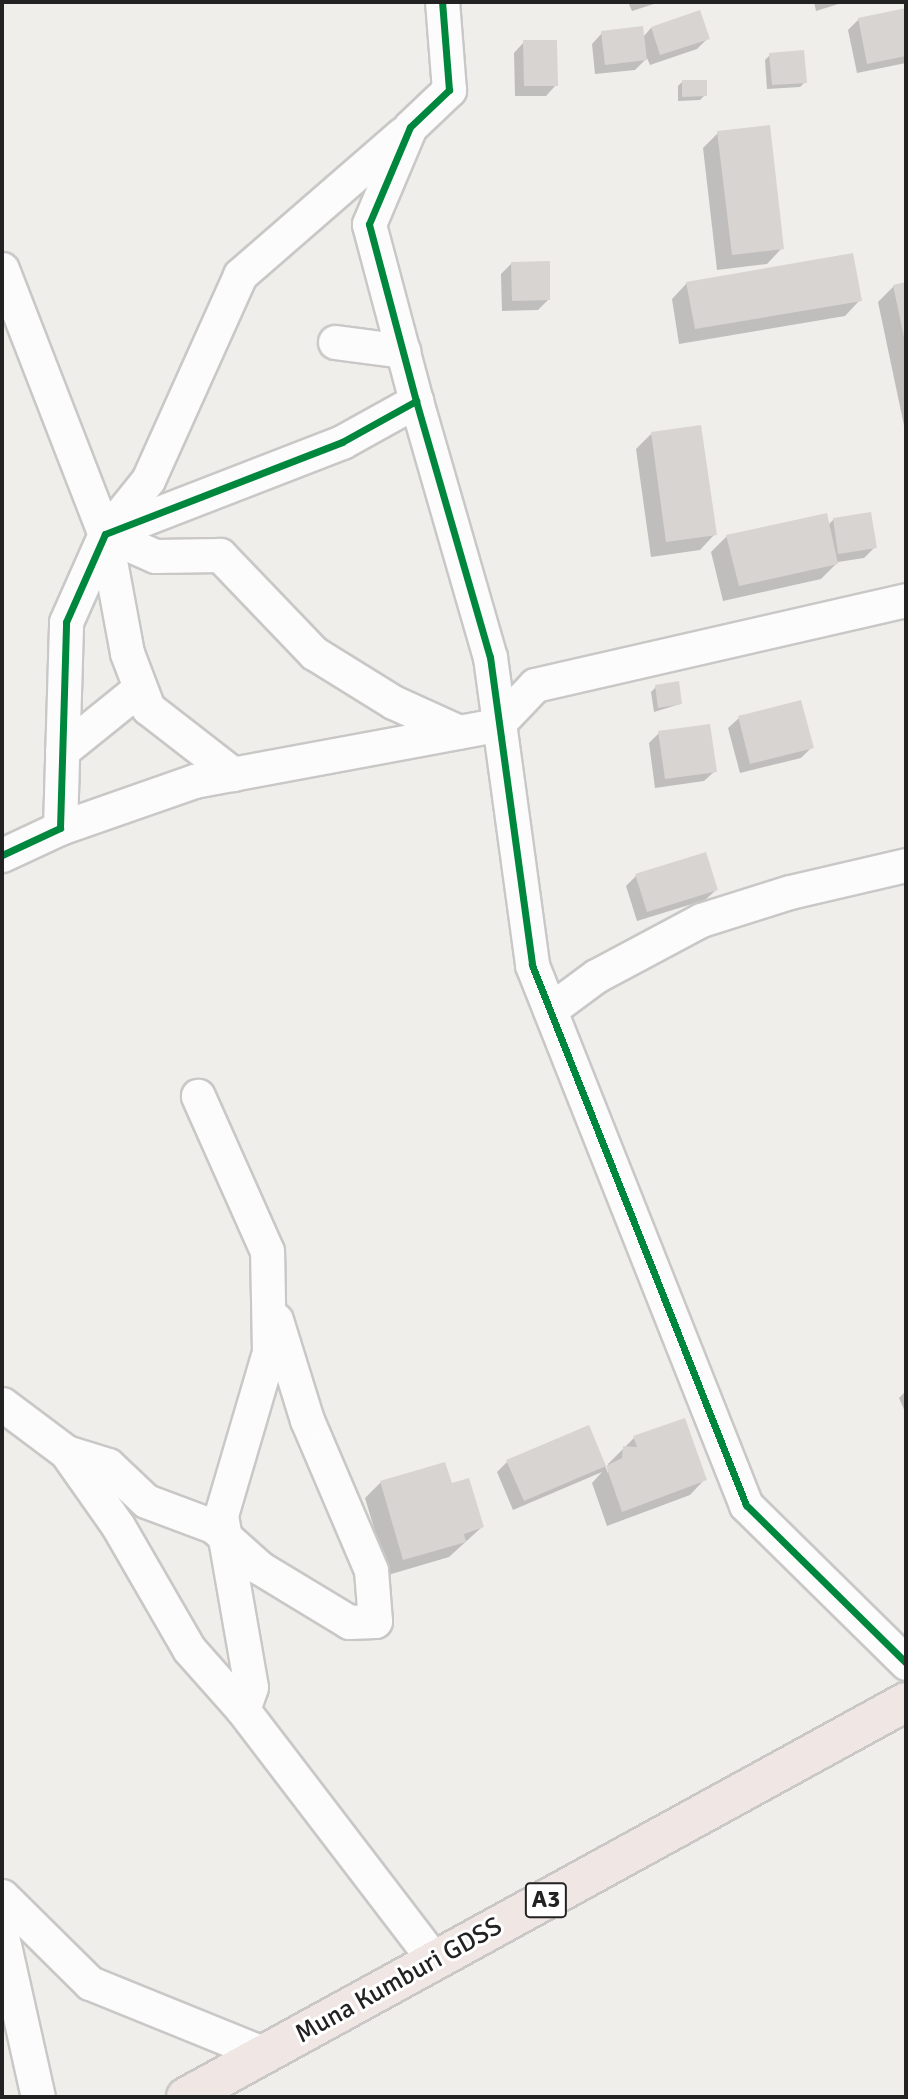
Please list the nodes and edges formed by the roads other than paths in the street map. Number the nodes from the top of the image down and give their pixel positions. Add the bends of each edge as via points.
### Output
1 (442, 2) edge
2 (410, 127) junction
3 (2, 269) edge
4 (335, 342) dead end
5 (403, 351) junction
6 (416, 401) junction
7 (105, 534) junction
8 (906, 600) edge
9 (140, 688) junction
10 (497, 724) junction
11 (459, 732) junction
12 (62, 751) junction
13 (233, 774) junction
14 (60, 828) junction
15 (2, 855) edge
16 (906, 865) edge
17 (550, 1010) junction
18 (198, 1096) dead end
19 (268, 1296) junction
20 (2, 1404) edge
21 (66, 1452) junction
22 (225, 1535) junction
23 (906, 1663) edge
24 (906, 1702) edge
25 (243, 1710) junction
26 (2, 1896) edge
27 (2, 1936) edge
28 (435, 1961) junction
29 (265, 2054) junction
30 (38, 2097) edge
31 (186, 2097) edge

1 - 2 street via 449,90
2 - 5 street via 369,224
2 - 7 street via 240,275 148,480
3 - 7 street
4 - 5 street
5 - 6 street
6 - 7 street via 342,442
6 - 10 street via 490,657
7 - 9 street via 127,653
7 - 11 street via 155,556 220,555 314,653 393,702
7 - 12 street via 66,622
8 - 10 street via 535,685
9 - 12 street
9 - 13 street via 148,708
10 - 11 street
10 - 17 street via 532,965
11 - 13 street
12 - 14 street
13 - 14 street via 194,781
14 - 15 street
16 - 17 street via 790,892 701,920 596,976
17 - 23 street via 746,1505
18 - 19 street via 267,1251
19 - 22 street via 269,1352 221,1515
19 - 22 street via 307,1420 371,1570 375,1621 349,1622 260,1568
20 - 21 street
21 - 22 street via 108,1465 146,1501 213,1526
21 - 25 street via 118,1526 189,1649
22 - 25 street via 251,1687
24 - 28 highway, Muna Kumburi GDSS / A3
25 - 28 street
26 - 29 street via 90,1983
27 - 30 street
28 - 29 highway, Muna Kumburi GDSS / A3
29 - 31 highway, Muna Kumburi GDSS / A3

